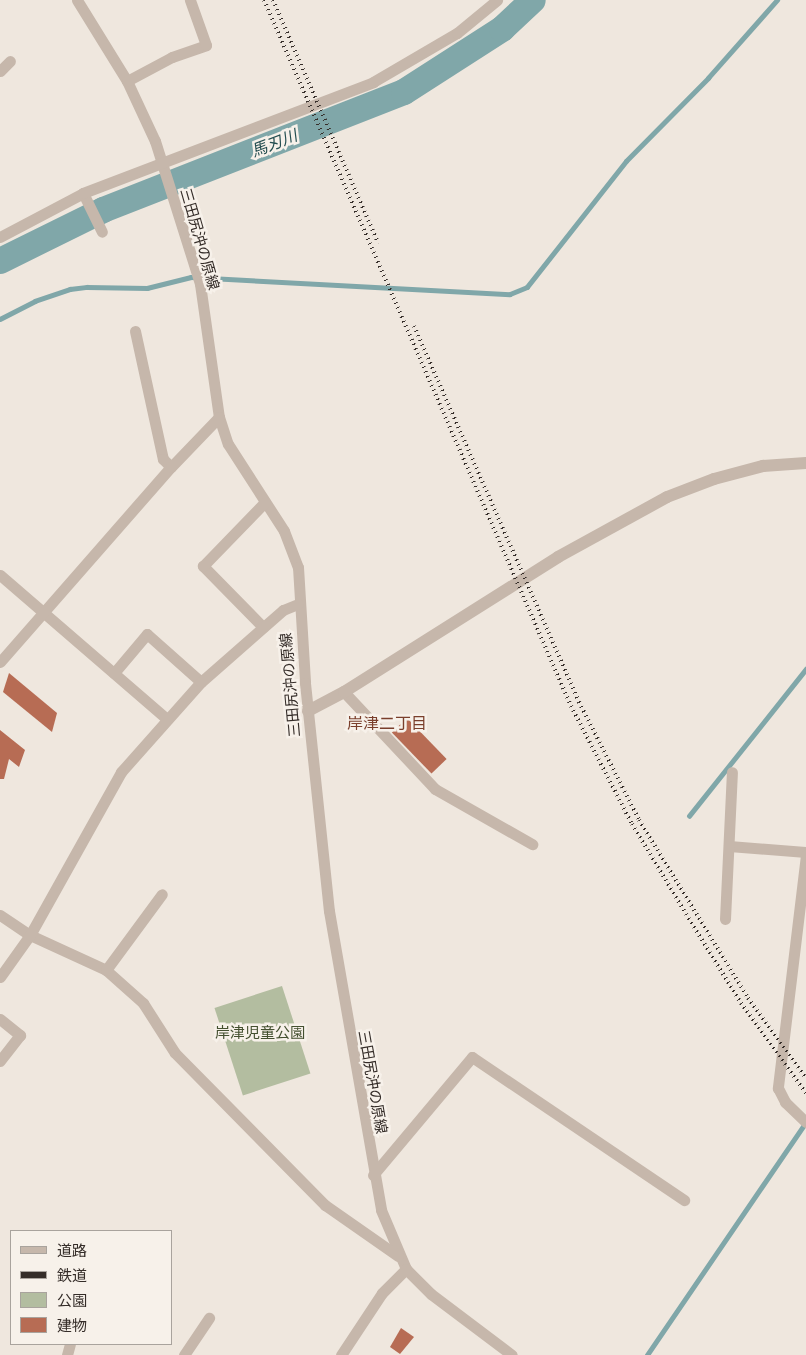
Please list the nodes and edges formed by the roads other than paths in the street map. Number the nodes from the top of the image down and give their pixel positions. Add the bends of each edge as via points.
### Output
1 (77, 0) edge
2 (190, 0) edge
3 (497, 0) edge
4 (10, 61) dead end
5 (0, 71) edge
6 (127, 81) junction
7 (164, 166) junction
8 (85, 197) junction
9 (100, 230) dead end
10 (0, 237) edge
11 (135, 331) dead end
12 (219, 417) junction
13 (806, 463) edge
14 (171, 467) junction
15 (265, 502) junction
16 (0, 575) edge
17 (298, 604) junction
18 (44, 613) junction
19 (263, 627) junction
20 (0, 662) edge
21 (114, 673) junction
22 (201, 682) junction
23 (344, 692) junction
24 (308, 711) junction
25 (167, 719) junction
26 (732, 772) dead end
27 (532, 844) dead end
28 (728, 846) junction
29 (806, 853) edge
30 (162, 894) dead end
31 (0, 915) edge
32 (725, 918) dead end
33 (30, 935) junction
34 (106, 970) junction
35 (0, 977) edge
36 (0, 1020) edge
37 (0, 1061) edge
38 (803, 1119) edge
39 (373, 1175) junction
40 (684, 1200) dead end
41 (398, 1256) junction
42 (406, 1269) junction
43 (209, 1318) dead end
44 (184, 1355) edge
45 (341, 1355) edge
46 (512, 1355) edge

1 - 6 street, 三田尻沖の原線
2 - 6 street via 206,45
3 - 7 street via 457,33 380,79
4 - 5 street
6 - 7 street, 三田尻沖の原線
7 - 8 street
7 - 12 street, 三田尻沖の原線 via 200,284
8 - 9 street
8 - 10 street
11 - 14 street via 163,459
12 - 14 street
12 - 15 street, 三田尻沖の原線 via 228,444
13 - 23 street via 763,466 714,479 667,497 558,558
14 - 18 street
15 - 17 street, 三田尻沖の原線 via 284,531 298,567 301,586
15 - 19 street via 203,566
16 - 18 street
17 - 19 street via 282,610
17 - 24 street, 三田尻沖の原線
18 - 20 street
18 - 21 street
19 - 22 street
21 - 22 street via 147,634
21 - 25 street
22 - 25 street
23 - 24 street
23 - 27 street via 435,789
24 - 39 street, 三田尻沖の原線 via 328,911
25 - 33 street via 121,772
26 - 28 street
28 - 29 street
28 - 32 street
29 - 38 street via 778,1088 785,1102
30 - 34 street
31 - 33 street
33 - 34 street
33 - 35 street
34 - 41 street via 143,1003 175,1053 325,1205
36 - 37 street via 20,1035
39 - 40 street via 472,1057
39 - 41 street, 三田尻沖の原線 via 381,1210
41 - 42 street, 三田尻沖の原線
42 - 45 street via 382,1293
42 - 46 street, 三田尻沖の原線 via 437,1300
43 - 44 street

